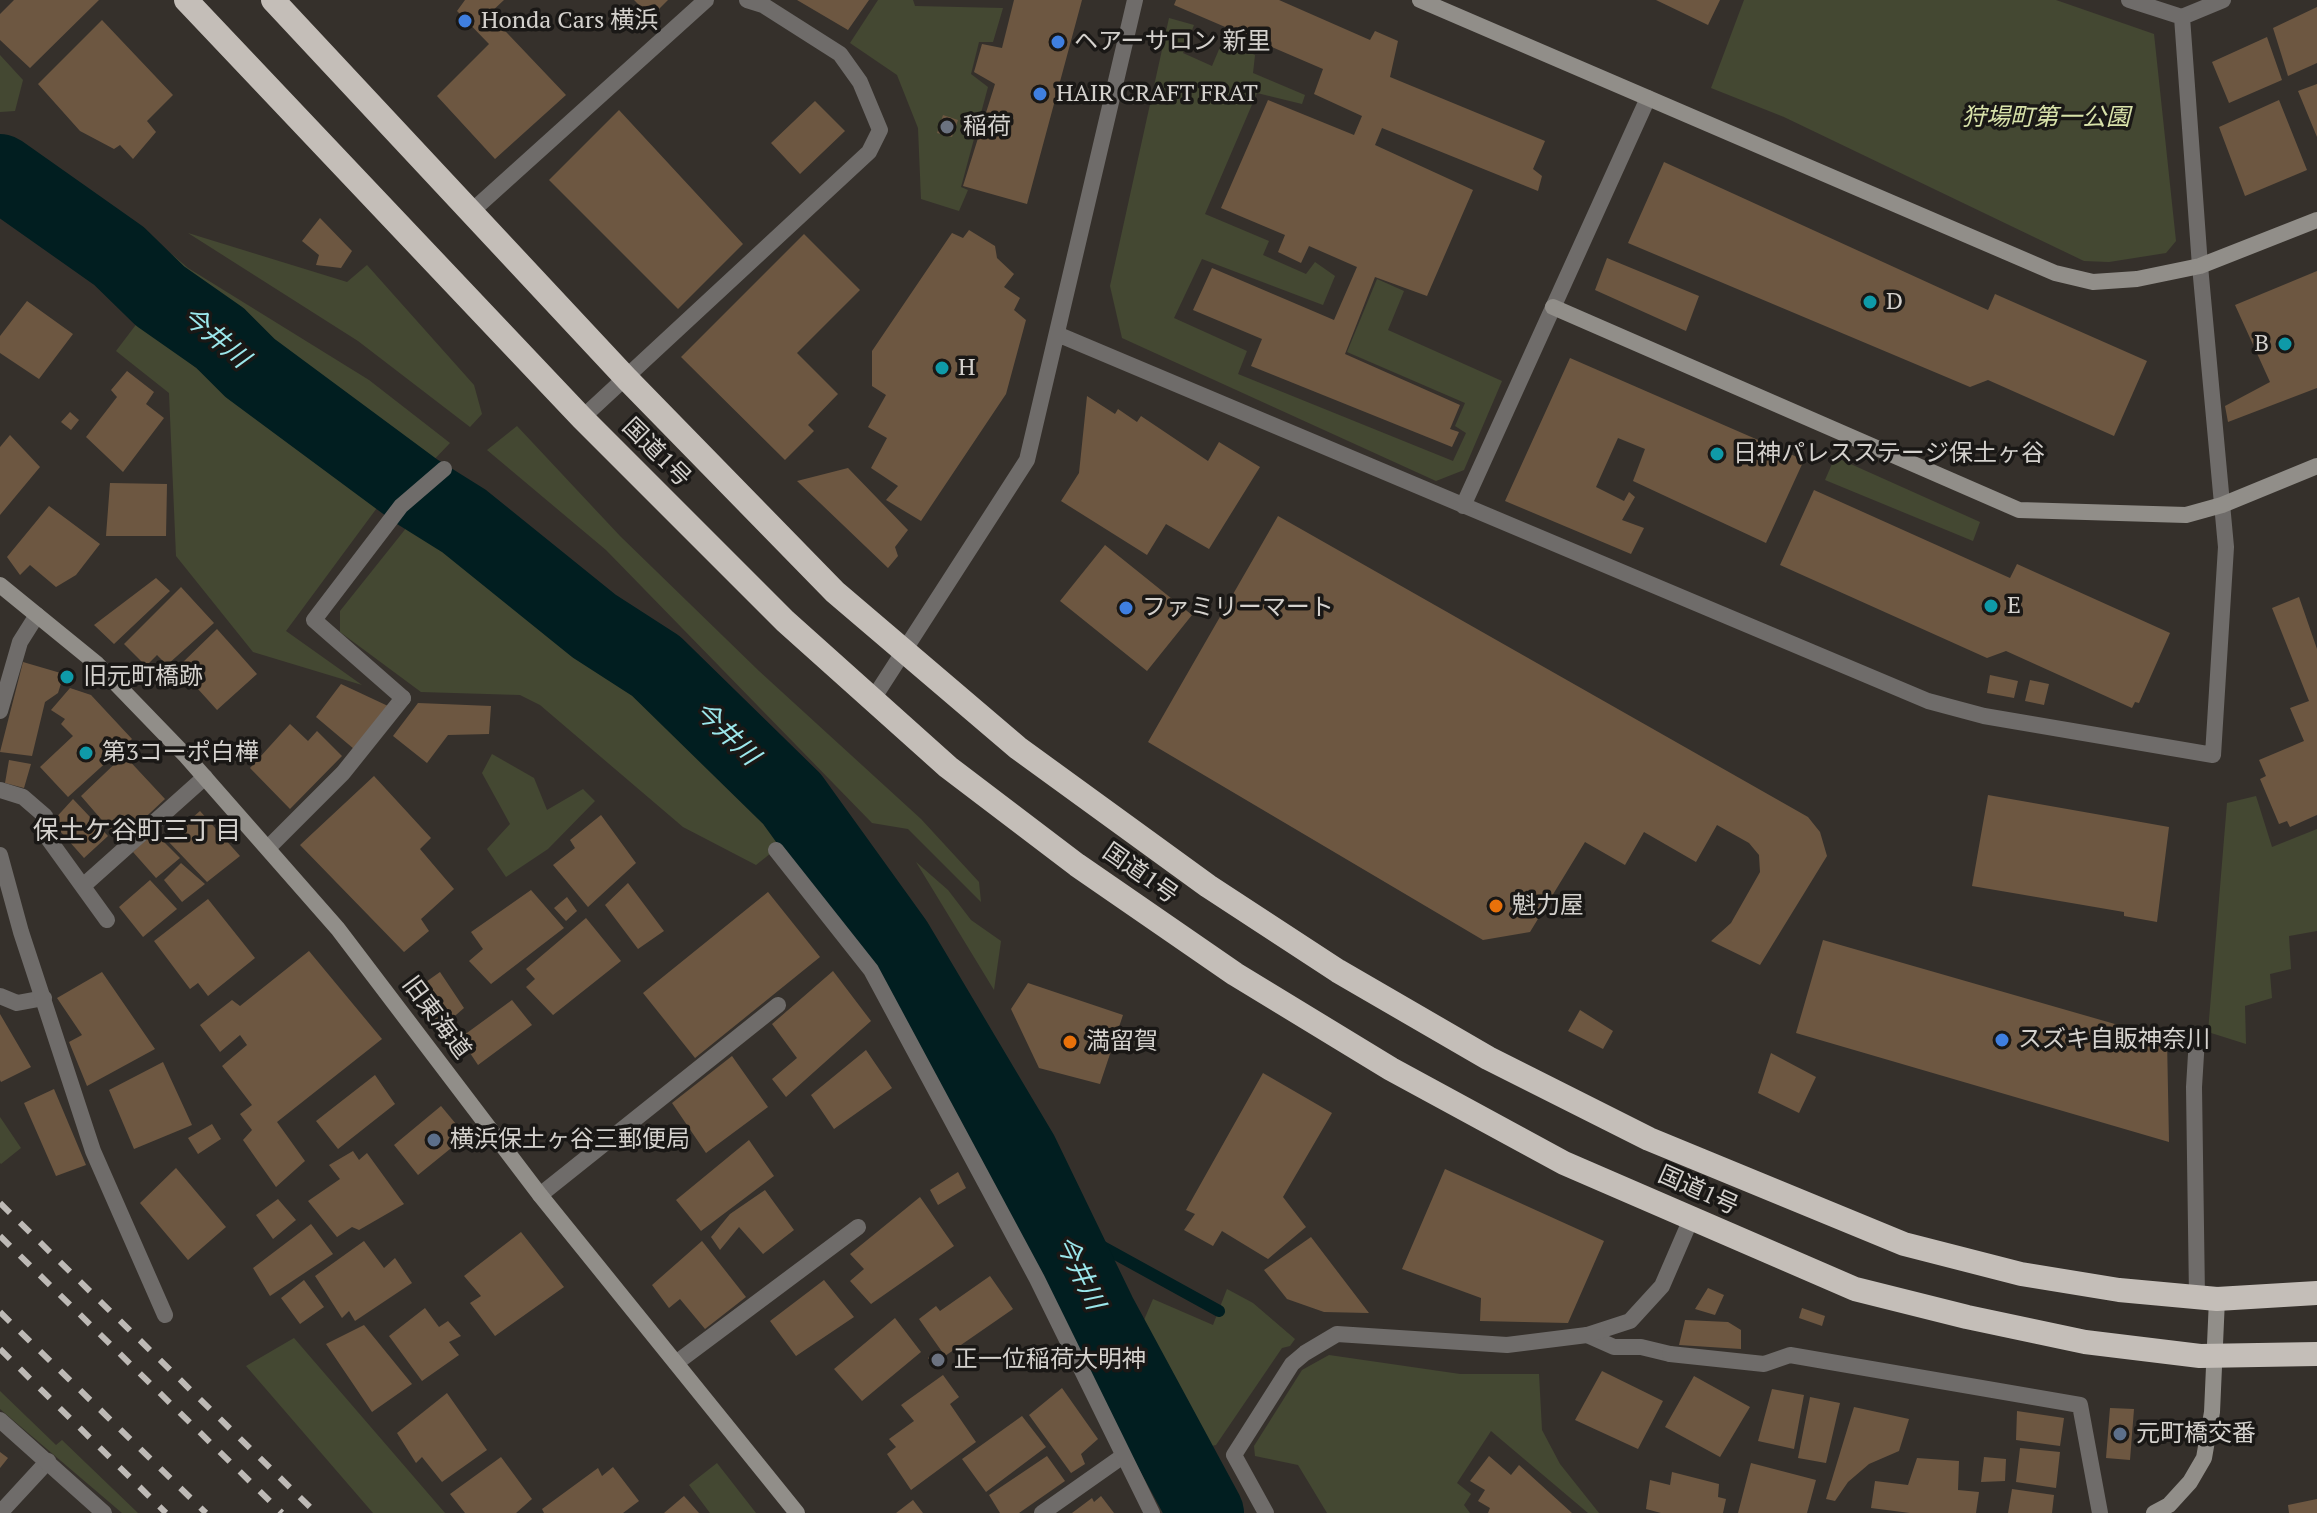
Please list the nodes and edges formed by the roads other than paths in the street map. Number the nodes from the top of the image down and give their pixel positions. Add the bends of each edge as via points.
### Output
1 (273, 0) edge
2 (706, 0) edge
3 (747, 0) edge
4 (1135, 0) edge
5 (1420, 0) edge
6 (2129, 0) edge
7 (2223, 0) edge
8 (196, 3) edge
9 (2182, 17) junction
10 (1648, 98) junction
11 (472, 211) junction
12 (2317, 220) edge
13 (2200, 266) junction
14 (1553, 307) junction
15 (1057, 334) junction
16 (627, 379) junction
17 (582, 418) junction
18 (2317, 466) edge
19 (440, 473) dead end
20 (2222, 505) junction
21 (1463, 506) junction
22 (0, 585) edge
23 (37, 615) junction
24 (903, 653) junction
25 (873, 699) junction
26 (0, 711) edge
27 (205, 777) junction
28 (0, 790) edge
29 (268, 848) junction
30 (776, 850) dead end
31 (0, 855) edge
32 (83, 886) junction
33 (107, 920) dead end
34 (0, 996) edge
35 (44, 998) junction
36 (778, 1005) dead end
37 (2197, 1038) dead end
38 (540, 1195) junction
39 (1691, 1219) junction
40 (858, 1227) dead end
41 (2317, 1293) edge
42 (2207, 1298) junction
43 (165, 1315) dead end
44 (1587, 1335) junction
45 (2317, 1354) edge
46 (2214, 1355) junction
47 (676, 1363) junction
48 (0, 1420) edge
49 (1123, 1456) junction
50 (48, 1461) junction
51 (0, 1513) edge
52 (104, 1513) edge
53 (797, 1513) edge
54 (1042, 1513) edge
55 (1152, 1513) edge
56 (1266, 1513) edge
57 (2100, 1513) edge
58 (2154, 1513) edge

1 - 11 highway, 国道1号
2 - 11 street
3 - 16 street via 840,54 860,82 880,130 869,152
4 - 15 street
5 - 10 street
6 - 9 street
7 - 9 street
8 - 17 highway, 国道1号
9 - 13 street
10 - 13 street via 2055,273 2093,282
10 - 14 street
11 - 16 highway, 国道1号
12 - 13 street
13 - 20 street
14 - 20 street via 2019,510 2186,515
14 - 21 street
15 - 21 street
15 - 24 street via 1027,460
16 - 17 street
16 - 24 highway, 国道1号 via 835,592
17 - 25 highway, 国道1号 via 785,621
18 - 20 street
19 - 29 street via 401,506 314,620 403,698 343,773
20 - 21 street via 2226,547 2213,755 1984,716 1928,701
22 - 23 street, 旧東海道
23 - 26 street via 20,642
23 - 27 street, 旧東海道 via 97,664
24 - 25 street
24 - 42 highway, 国道1号 via 1018,748 1221,895 1464,1044 1649,1139 1904,1244 2021,1274
25 - 39 highway, 国道1号 via 948,767 1235,974 1469,1112 1564,1163
27 - 29 street, 旧東海道
27 - 32 street
28 - 32 street via 23,797 45,816 42,830
29 - 38 street, 旧東海道 via 338,929
30 - 49 street via 871,970 1037,1279
31 - 35 street
32 - 33 street
34 - 35 street via 17,1003
35 - 43 street via 93,1151
36 - 38 street
37 - 42 street via 2194,1087
38 - 47 street, 旧東海道
39 - 44 street via 1662,1286 1630,1321
39 - 46 highway, 国道1号 via 1855,1289 2085,1342
40 - 47 street
41 - 42 highway, 国道1号
42 - 46 street
44 - 56 street via 1507,1345 1337,1334 1320,1343 1292,1364 1234,1455
44 - 57 street via 1614,1347 1764,1364 1790,1355 2080,1405
45 - 46 highway, 国道1号
46 - 58 street via 2204,1458 2190,1482
47 - 53 street, 旧東海道
48 - 50 street
49 - 54 street
49 - 55 street
50 - 51 street
50 - 52 street

